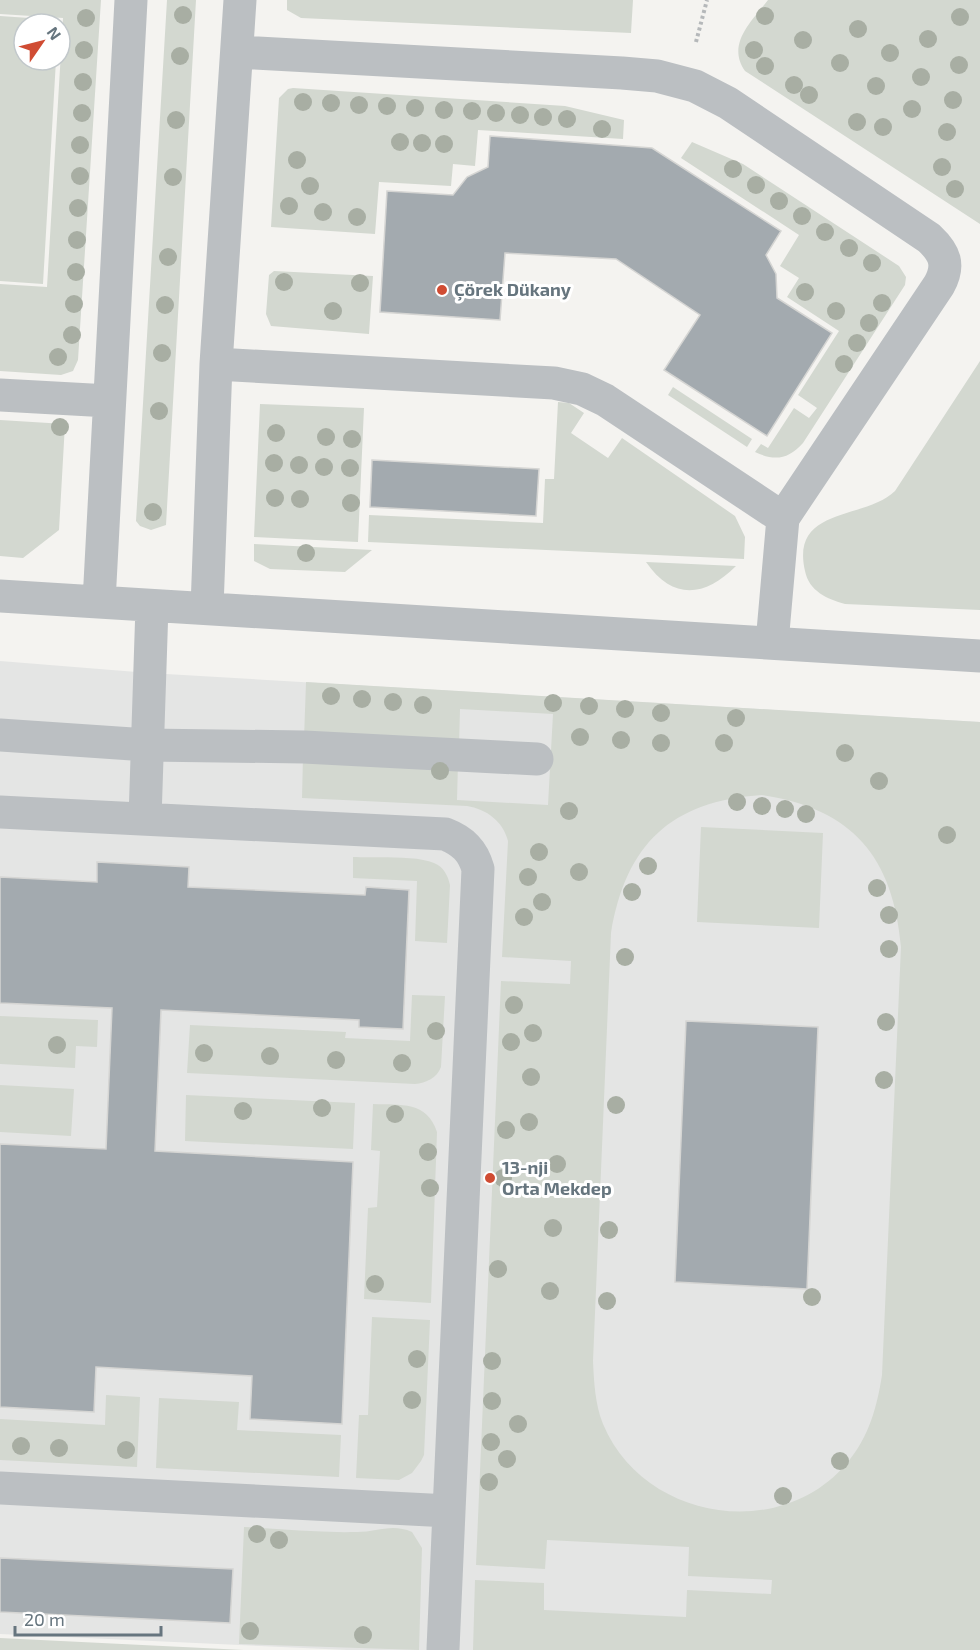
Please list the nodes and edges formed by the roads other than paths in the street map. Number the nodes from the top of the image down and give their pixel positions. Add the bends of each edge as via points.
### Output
1 (131, 0) edge
2 (240, 0) edge
3 (238, 52) junction
4 (216, 364) junction
5 (0, 395) edge
6 (109, 401) junction
7 (783, 518) junction
8 (0, 596) edge
9 (99, 602) junction
10 (152, 606) junction
11 (207, 608) junction
12 (772, 643) junction
13 (980, 656) edge
14 (0, 735) edge
15 (147, 745) junction
16 (537, 759) dead end
17 (0, 812) edge
18 (145, 819) junction
19 (0, 1488) edge
20 (449, 1511) junction
21 (443, 1650) edge

1 - 6 street
2 - 3 street
3 - 4 street
3 - 7 street via 622,73 657,76 695,86 738,110 929,238 941,249 945,273
4 - 7 street via 525,381 582,389 605,400
4 - 11 street
5 - 6 street
6 - 9 street
7 - 12 street
8 - 9 street
9 - 10 street
10 - 11 street
10 - 15 street
11 - 12 street
12 - 13 street
14 - 15 street
15 - 16 street via 304,747
15 - 18 street
17 - 18 street
18 - 20 street via 445,834 458,839 474,857 477,881
19 - 20 street
20 - 21 street

